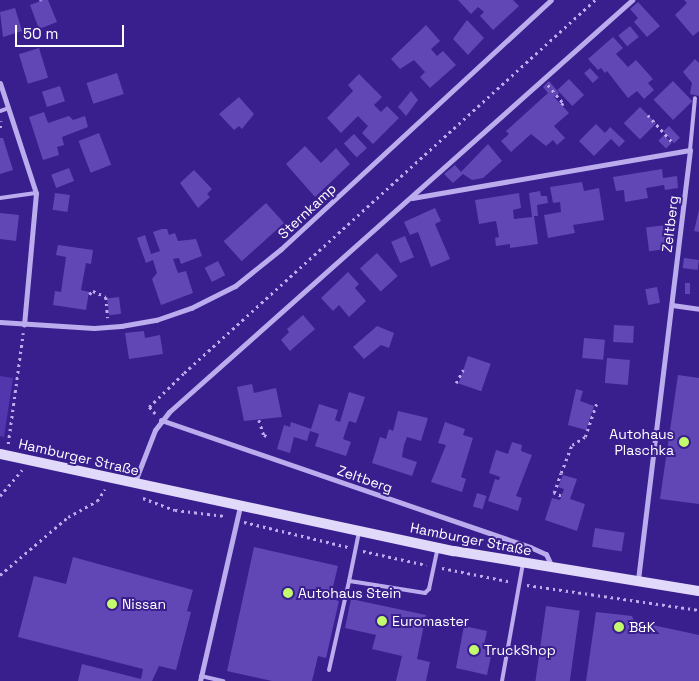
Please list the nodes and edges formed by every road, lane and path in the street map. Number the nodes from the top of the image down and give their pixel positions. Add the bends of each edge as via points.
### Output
1 (551, 0) edge
2 (596, 0) edge
3 (632, 0) edge
4 (542, 78) junction
5 (0, 83) edge
6 (695, 98) dead end
7 (562, 106) dead end
8 (9, 108) junction
9 (0, 111) edge
10 (648, 115) dead end
11 (1, 121) edge
12 (0, 128) edge
13 (690, 150) junction
14 (680, 151) junction
15 (36, 193) junction
16 (0, 198) edge
17 (412, 198) junction
18 (89, 294) dead end
19 (672, 305) junction
20 (699, 308) edge
21 (0, 322) edge
22 (24, 324) junction
23 (112, 327) junction
24 (463, 370) dead end
25 (456, 384) dead end
26 (597, 402) dead end
27 (161, 420) junction
28 (259, 420) dead end
29 (270, 437) dead end
30 (4, 454) edge
31 (28, 460) junction
32 (111, 479) junction
33 (134, 484) junction
34 (550, 491) dead end
35 (554, 493) junction
36 (0, 496) edge
37 (561, 496) dead end
38 (240, 506) junction
39 (359, 531) junction
40 (438, 547) junction
41 (523, 563) junction
42 (552, 567) junction
43 (0, 575) edge
44 (349, 581) junction
45 (638, 581) junction
46 (699, 591) edge
47 (329, 670) dead end
48 (200, 678) edge
49 (222, 681) edge
50 (502, 681) edge

1 - 23 street, Sternkamp via 281,250 235,286 156,320
2 - 27 path via 184,373 149,407
3 - 4 street
4 - 7 path via 563,103
4 - 17 street
5 - 8 street
6 - 13 lane
8 - 9 lane
8 - 15 street
10 - 14 path
11 - 12 path
13 - 14 street
13 - 19 street, Zeltberg
14 - 17 street
15 - 16 lane
15 - 22 street
17 - 27 street
18 - 23 path via 93,291 106,297
19 - 20 street
19 - 45 street, Zeltberg
21 - 22 street, Sternkamp
22 - 23 street, Sternkamp
22 - 30 path
24 - 25 path
26 - 35 path via 585,438 572,446
27 - 33 street
27 - 42 street, Zeltberg via 530,547 546,554
28 - 29 path via 264,435
30 - 31 main road, Hamburger Straße
31 - 32 main road, Hamburger Straße
31 - 36 path
32 - 33 main road, Hamburger Straße
32 - 43 path via 97,501 68,517
33 - 38 main road, Hamburger Straße
34 - 35 path
35 - 37 path
38 - 39 main road, Hamburger Straße
38 - 48 street
39 - 40 main road, Hamburger Straße
39 - 44 lane
40 - 41 main road, Hamburger Straße
40 - 44 lane via 429,589 425,593
41 - 42 main road, Hamburger Straße
41 - 50 lane
42 - 45 main road, Hamburger Straße
44 - 47 lane
45 - 46 main road, Hamburger Straße
48 - 49 lane

